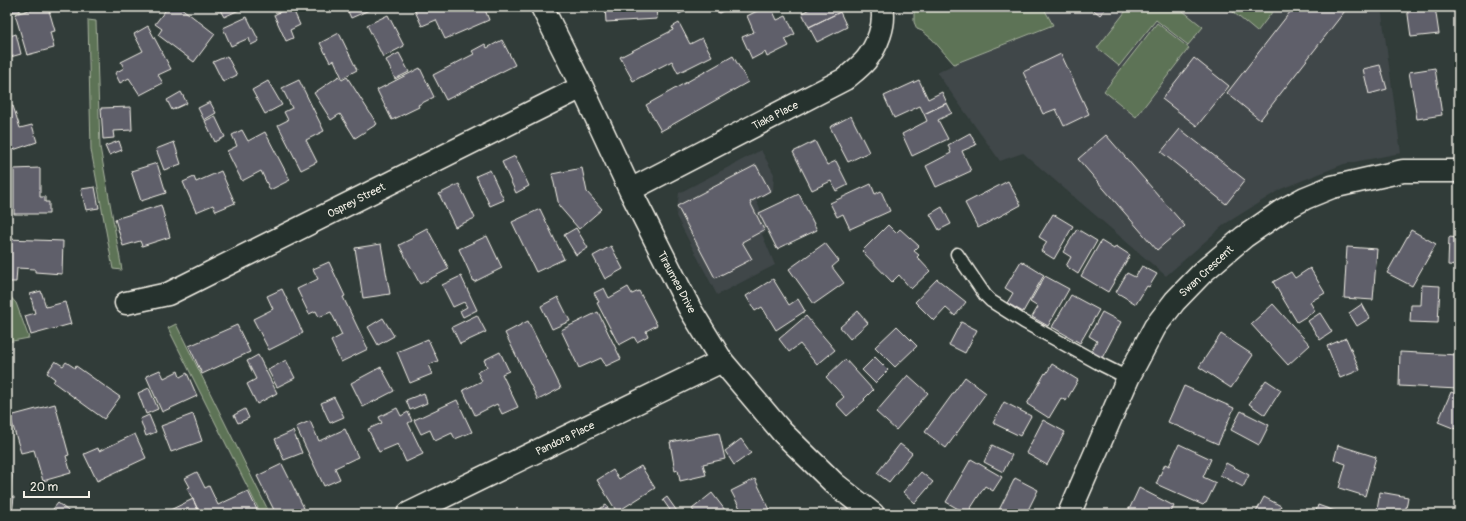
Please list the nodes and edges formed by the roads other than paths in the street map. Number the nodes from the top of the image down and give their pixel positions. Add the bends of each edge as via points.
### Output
1 (542, 7) edge
2 (882, 7) edge
3 (582, 87) junction
4 (1459, 171) edge
5 (630, 190) junction
6 (957, 254) dead end
7 (126, 303) dead end
8 (722, 361) junction
9 (1128, 378) junction
10 (408, 514) edge
11 (873, 514) edge
12 (1069, 514) edge

1 - 3 street, Tiraumea Drive
2 - 5 street, Tiaka Place via 878,39 866,60 845,79
3 - 5 street, Tiraumea Drive
3 - 7 street, Osprey Street via 168,294
4 - 9 street, Swan Crescent via 1403,171 1383,175 1332,187 1283,210 1224,253 1175,301 1155,327
5 - 8 street, Tiraumea Drive via 688,304
6 - 9 lane via 991,301 1024,322
8 - 10 street, Pandora Place
8 - 11 street, Tiraumea Drive via 782,432 835,484
9 - 12 street, Swan Crescent

